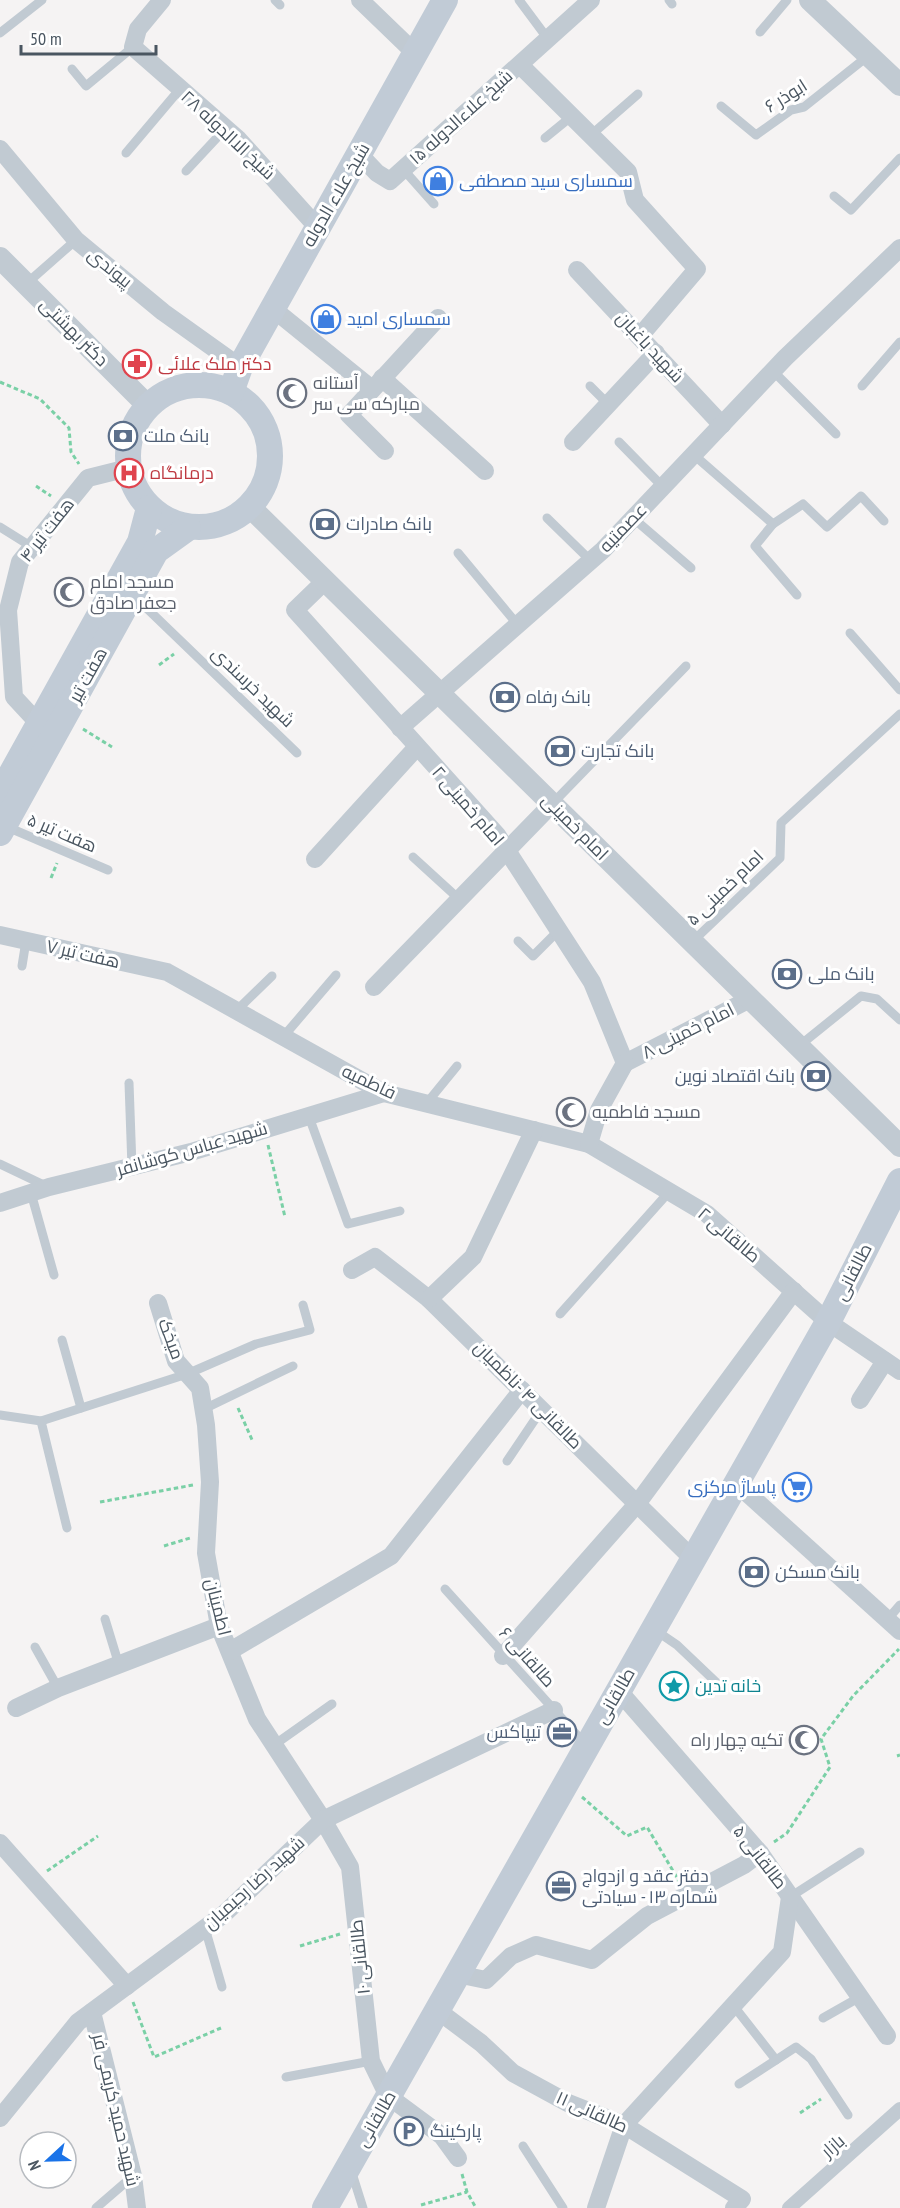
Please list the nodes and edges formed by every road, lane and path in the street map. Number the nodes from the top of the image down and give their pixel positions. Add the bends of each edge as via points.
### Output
1 (42, 0) edge
2 (162, 0) edge
3 (360, 0) edge
4 (445, 0) edge
5 (519, 0) edge
6 (591, 0) edge
7 (787, 0) edge
8 (812, 1) edge
9 (760, 32) dead end
10 (0, 33) edge
11 (548, 39) junction
12 (133, 47) junction
13 (416, 54) junction
14 (868, 55) junction
15 (520, 64) junction
16 (72, 69) dead end
17 (900, 85) edge
18 (180, 89) junction
19 (638, 94) dead end
20 (721, 106) dead end
21 (572, 116) junction
22 (226, 128) junction
23 (591, 135) junction
24 (545, 138) dead end
25 (0, 149) edge
26 (126, 153) dead end
27 (360, 155) junction
28 (900, 158) edge
29 (403, 169) junction
30 (186, 171) dead end
31 (834, 196) dead end
32 (434, 204) dead end
33 (318, 228) junction
34 (76, 240) junction
35 (900, 248) edge
36 (0, 258) edge
37 (577, 270) dead end
38 (26, 284) junction
39 (272, 308) junction
40 (438, 318) dead end
41 (640, 336) junction
42 (900, 342) edge
43 (656, 353) junction
44 (779, 365) junction
45 (240, 367) junction
46 (0, 382) edge
47 (377, 384) junction
48 (590, 386) dead end
49 (862, 386) dead end
50 (231, 392) junction
51 (608, 404) junction
52 (148, 406) junction
53 (722, 425) junction
54 (836, 434) dead end
55 (573, 442) dead end
56 (619, 442) dead end
57 (385, 451) dead end
58 (694, 455) junction
59 (128, 468) junction
60 (485, 471) dead end
61 (88, 478) junction
62 (663, 487) junction
63 (250, 507) junction
64 (149, 508) junction
65 (547, 518) dead end
66 (633, 519) junction
67 (884, 521) dead end
68 (773, 524) junction
69 (0, 527) edge
70 (188, 528) junction
71 (32, 548) junction
72 (458, 553) dead end
73 (591, 560) junction
74 (691, 568) dead end
75 (326, 581) junction
76 (133, 594) junction
77 (797, 594) dead end
78 (4, 608) edge
79 (517, 624) junction
80 (850, 633) dead end
81 (5, 644) edge
82 (185, 645) junction
83 (159, 665) dead end
84 (686, 666) dead end
85 (900, 690) edge
86 (439, 693) junction
87 (900, 714) edge
88 (64, 717) junction
89 (39, 724) junction
90 (400, 728) junction
91 (112, 747) dead end
92 (416, 748) junction
93 (297, 753) dead end
94 (2, 787) edge
95 (552, 804) junction
96 (2, 829) edge
97 (507, 851) junction
98 (412, 857) dead end
99 (315, 859) dead end
100 (108, 870) dead end
101 (459, 899) junction
102 (559, 930) junction
103 (0, 935) edge
104 (26, 941) junction
105 (518, 941) dead end
106 (692, 942) junction
107 (22, 966) dead end
108 (166, 972) joint
109 (336, 975) dead end
110 (272, 976) dead end
111 (374, 987) dead end
112 (750, 999) junction
113 (236, 1011) junction
114 (900, 1020) edge
115 (283, 1037) junction
116 (798, 1046) junction
117 (626, 1063) junction
118 (457, 1066) dead end
119 (129, 1083) dead end
120 (384, 1093) junction
121 (426, 1104) junction
122 (308, 1114) junction
123 (264, 1129) junction
124 (534, 1130) junction
125 (589, 1144) junction
126 (900, 1146) edge
127 (0, 1164) edge
128 (132, 1167) junction
129 (900, 1180) edge
130 (49, 1187) junction
131 (669, 1192) junction
132 (31, 1193) junction
133 (0, 1203) edge
134 (400, 1211) dead end
135 (285, 1217) dead end
136 (352, 1270) dead end
137 (54, 1275) dead end
138 (794, 1291) junction
139 (429, 1299) junction
140 (158, 1303) dead end
141 (303, 1305) dead end
142 (560, 1314) dead end
143 (828, 1322) junction
144 (62, 1340) dead end
145 (293, 1366) dead end
146 (892, 1366) edge
147 (187, 1374) junction
148 (522, 1390) junction
149 (233, 1395) junction
150 (860, 1400) dead end
151 (81, 1408) junction
152 (204, 1409) junction
153 (542, 1409) junction
154 (0, 1415) edge
155 (41, 1421) junction
156 (253, 1442) dead end
157 (507, 1461) dead end
158 (210, 1482) junction
159 (736, 1483) junction
160 (100, 1502) dead end
161 (637, 1504) junction
162 (67, 1528) dead end
163 (207, 1533) junction
164 (164, 1546) dead end
165 (693, 1559) junction
166 (444, 1589) dead end
167 (900, 1605) edge
168 (105, 1619) dead end
169 (219, 1626) junction
170 (894, 1626) edge
171 (653, 1629) junction
172 (35, 1647) dead end
173 (900, 1648) edge
174 (230, 1651) junction
175 (503, 1656) junction
176 (119, 1665) junction
177 (718, 1684) dead end
178 (58, 1688) junction
179 (618, 1690) junction
180 (332, 1704) dead end
181 (16, 1708) dead end
182 (554, 1710) junction
183 (274, 1744) junction
184 (587, 1746) junction
185 (566, 1783) junction
186 (323, 1820) junction
187 (98, 1836) dead end
188 (0, 1843) edge
189 (860, 1852) dead end
190 (760, 1853) junction
191 (34, 1881) junction
192 (687, 1895) junction
193 (790, 1897) junction
194 (205, 1928) junction
195 (357, 1930) junction
196 (300, 1946) dead end
197 (457, 1974) junction
198 (127, 1986) junction
199 (222, 1987) dead end
200 (860, 1997) junction
201 (733, 2005) junction
202 (437, 2010) junction
203 (92, 2012) junction
204 (823, 2018) dead end
205 (221, 2028) dead end
206 (887, 2036) dead end
207 (776, 2060) junction
208 (371, 2061) junction
209 (286, 2078) dead end
210 (739, 2084) dead end
211 (832, 2091) junction
212 (8, 2096) edge
213 (388, 2096) junction
214 (900, 2109) edge
215 (800, 2113) dead end
216 (848, 2115) dead end
217 (0, 2118) edge
218 (624, 2125) junction
219 (523, 2146) dead end
220 (458, 2158) joint
221 (349, 2165) junction
222 (133, 2176) junction
223 (467, 2192) junction
224 (421, 2205) dead end
225 (96, 2208) edge
226 (137, 2208) edge
227 (325, 2208) edge
228 (363, 2208) edge
229 (476, 2208) edge
230 (563, 2208) edge
231 (596, 2208) edge
232 (734, 2208) edge
233 (789, 2208) edge

1 - 10 lane
2 - 12 street via 138,29
3 - 13 street
4 - 13 main road, شیخ علاء الدوله
5 - 11 lane
6 - 11 street, شیخ علاءالدوله ۱۵
7 - 9 lane
8 - 14 street
11 - 15 street, شیخ علاءالدوله ۱۵
12 - 16 lane via 86,86
12 - 18 street, شیخ الاالدوله ۲۸
13 - 27 main road, شیخ علاء الدوله
14 - 17 street
14 - 20 lane, ابوذر ۶ via 804,107 792,110 756,135
15 - 21 street
15 - 29 street, شیخ علاءالدوله ۱۵
18 - 22 street, شیخ الاالدوله ۲۸
18 - 26 lane
19 - 23 lane
21 - 23 street
21 - 24 lane
22 - 30 lane
22 - 33 street, شیخ الاالدوله ۲۸
23 - 41 street via 628,172 635,200 697,269
25 - 34 street, پیوندی
27 - 29 street, شیخ علاءالدوله ۱۵ via 390,181
27 - 33 main road, شیخ علاء الدوله
28 - 31 lane via 851,210
29 - 32 lane, شیخ علاءالدوله ۱۵
33 - 39 main road, شیخ علاء الدوله
34 - 38 lane
34 - 45 street, پیوندی via 163,312
35 - 44 street, عصمتیه
36 - 38 street, دکتر بهشتی
37 - 41 street, شهید باغبان
38 - 52 street, دکتر بهشتی
39 - 45 main road, شیخ علاء الدوله
39 - 47 street
40 - 47 street
41 - 43 street, شهید باغبان
42 - 49 lane
43 - 51 street
43 - 53 street, شهید باغبان
44 - 53 street, عصمتیه
44 - 54 lane
45 - 50 main road, شیخ علاء الدوله
46 - 61 path via 40,399 69,428 70,452
47 - 57 street via 349,415
47 - 60 street
48 - 51 lane
50 - 52 main road via 187,386 166,393
50 - 63 main road via 249,405 262,423 269,445 270,467 263,489
51 - 55 street
52 - 59 main road via 135,424 128,446
53 - 58 street, عصمتیه
56 - 62 lane
58 - 62 street, عصمتیه
58 - 68 lane
59 - 61 street
59 - 64 main road via 135,490
61 - 71 street, هفت تیر ۴
62 - 66 street, عصمتیه
63 - 70 main road via 232,520 211,527
63 - 75 street, امام خمینی
64 - 70 main road via 167,521
64 - 89 main road, هفت تیر via 140,542
65 - 73 lane
66 - 73 street, عصمتیه
66 - 74 lane
67 - 68 lane via 861,496 827,527 803,504
68 - 77 lane via 755,546
69 - 71 lane
70 - 76 main road, هفت تیر via 156,551
71 - 78 street, هفت تیر ۴ via 20,562
72 - 79 lane
73 - 79 street, عصمتیه
75 - 86 street, امام خمینی
75 - 90 street, امام خمینی ۲ via 295,610
76 - 82 lane, شهید خرسندی
76 - 88 main road, هفت تیر
78 - 81 street, هفت تیر ۴
79 - 86 street, عصمتیه
80 - 85 lane
81 - 89 street, هفت تیر ۴ via 14,697
82 - 83 path
82 - 93 lane, شهید خرسندی
84 - 95 lane
86 - 90 street, عصمتیه
86 - 95 street, امام خمینی
87 - 106 lane, امام خمینی ۵ via 781,823 780,858
88 - 91 path
88 - 96 main road, هفت تیر
89 - 94 main road, هفت تیر
90 - 92 street, امام خمینی ۲
92 - 97 street, امام خمینی ۲ via 497,835
92 - 99 street
95 - 97 street
95 - 106 street, امام خمینی
96 - 100 lane, هفت تیر ۵
97 - 101 street
97 - 102 street, امام خمینی ۲
98 - 101 lane
101 - 111 street
102 - 105 lane via 533,956
102 - 117 street, امام خمینی ۲ via 592,982
103 - 104 street, هفت تیر ۷
104 - 107 lane
104 - 108 street, هفت تیر ۷
106 - 112 street, امام خمینی
108 - 113 street, فاطمیه
109 - 115 lane
110 - 113 lane
112 - 116 street, امام خمینی
112 - 117 street, امام خمینی ۸
113 - 115 street, فاطمیه
114 - 116 lane via 877,999 861,996
115 - 120 street, فاطمیه
116 - 126 street, امام خمینی
117 - 125 street via 599,1110
118 - 121 lane
119 - 128 lane
120 - 121 street, فاطمیه
120 - 122 street, شهید عباس کوشانفر
121 - 124 street, فاطمیه
122 - 123 street, شهید عباس کوشانفر
122 - 134 lane via 348,1224
123 - 128 street, شهید عباس کوشانفر
123 - 135 path
124 - 125 street, فاطمیه
124 - 139 street via 472,1257
125 - 131 street, طالقانی ۲
127 - 130 lane
128 - 130 street, شهید عباس کوشانفر
129 - 143 main road, طالقانی
130 - 132 street, شهید عباس کوشانفر
131 - 138 street, طالقانی ۲ via 707,1214
131 - 142 lane
132 - 133 street, شهید عباس کوشانفر
132 - 137 lane
136 - 139 street, طالقانی ۴ -ناظمیان via 375,1257
138 - 143 street, طالقانی ۲
138 - 161 street
139 - 148 street, طالقانی ۴ -ناظمیان
140 - 147 street, میخک via 176,1360
141 - 147 lane via 310,1330 256,1344
143 - 146 street, طالقانی ۲
143 - 159 main road, طالقانی
144 - 151 lane
145 - 149 lane
146 - 150 street
147 - 151 lane
147 - 152 street, اطمینان via 200,1388
148 - 153 street, طالقانی ۴ -ناظمیان
148 - 174 street via 391,1556
149 - 152 lane
149 - 156 path
151 - 155 lane
152 - 158 street, اطمینان
153 - 157 lane
153 - 161 street, طالقانی ۴ -ناظمیان
154 - 155 lane
155 - 162 lane
158 - 160 path
158 - 163 street, اطمینان
159 - 165 main road, طالقانی
159 - 170 street
161 - 165 street, طالقانی ۴ -ناظمیان
161 - 175 street
163 - 164 path
163 - 169 street, اطمینان via 206,1553
165 - 171 main road, طالقانی
166 - 175 lane, طالقانی ۶
167 - 170 lane
168 - 176 lane
169 - 174 street, اطمینان
169 - 176 street
171 - 177 lane via 677,1645
171 - 179 main road, طالقانی
172 - 178 lane
173 - 190 path via 854,1696 821,1739 830,1767 787,1833
174 - 183 street, اطمینان via 257,1719
175 - 182 lane, طالقانی ۶
176 - 178 street
178 - 181 street
179 - 184 main road, طالقانی
179 - 190 street, طالقانی ۵
180 - 183 lane
182 - 184 lane, طالقانی ۶
182 - 186 street, شهید رضا رحیمیان
183 - 186 street, اطمینان
184 - 185 main road, طالقانی
185 - 192 path via 627,1836 647,1827
185 - 197 main road, طالقانی
186 - 194 street, شهید رضا رحیمیان
186 - 195 street, طالقانی ۱۰ via 350,1867
187 - 191 path
188 - 191 street
189 - 193 lane
190 - 192 street
190 - 193 street, طالقانی ۵
191 - 198 street
192 - 197 street via 647,1916 591,1960 536,1945 511,1956 486,1980
193 - 200 street, طالقانی ۵
193 - 201 street via 782,1952
194 - 198 street, شهید رضا رحیمیان
194 - 199 lane
195 - 196 path
195 - 208 street, طالقانی ۱۰
197 - 202 main road, طالقانی
198 - 203 street, شهید رضا رحیمیان
198 - 205 path via 154,2057
200 - 204 lane
200 - 206 street, طالقانی ۵
201 - 207 lane
201 - 218 street
202 - 213 main road, طالقانی
202 - 218 street, طالقانی ۱۱ via 513,2073 568,2103
203 - 212 street, شهید رضا رحیمیان
203 - 222 street, شهید حمید کریمی فر
207 - 210 lane
207 - 211 lane via 796,2047 812,2059
208 - 209 lane
208 - 213 street, طالقانی ۱۰
211 - 215 path
211 - 216 lane
212 - 217 street, شهید رضا رحیمیان
213 - 220 street via 442,2136
213 - 221 main road, طالقانی
214 - 233 street, بازار
218 - 231 street
218 - 232 street, طالقانی ۱۱ via 742,2199
219 - 230 lane
220 - 223 path
221 - 227 main road, طالقانی
221 - 228 lane
222 - 225 lane
222 - 226 street, شهید حمید کریمی فر
223 - 224 path
223 - 229 path

